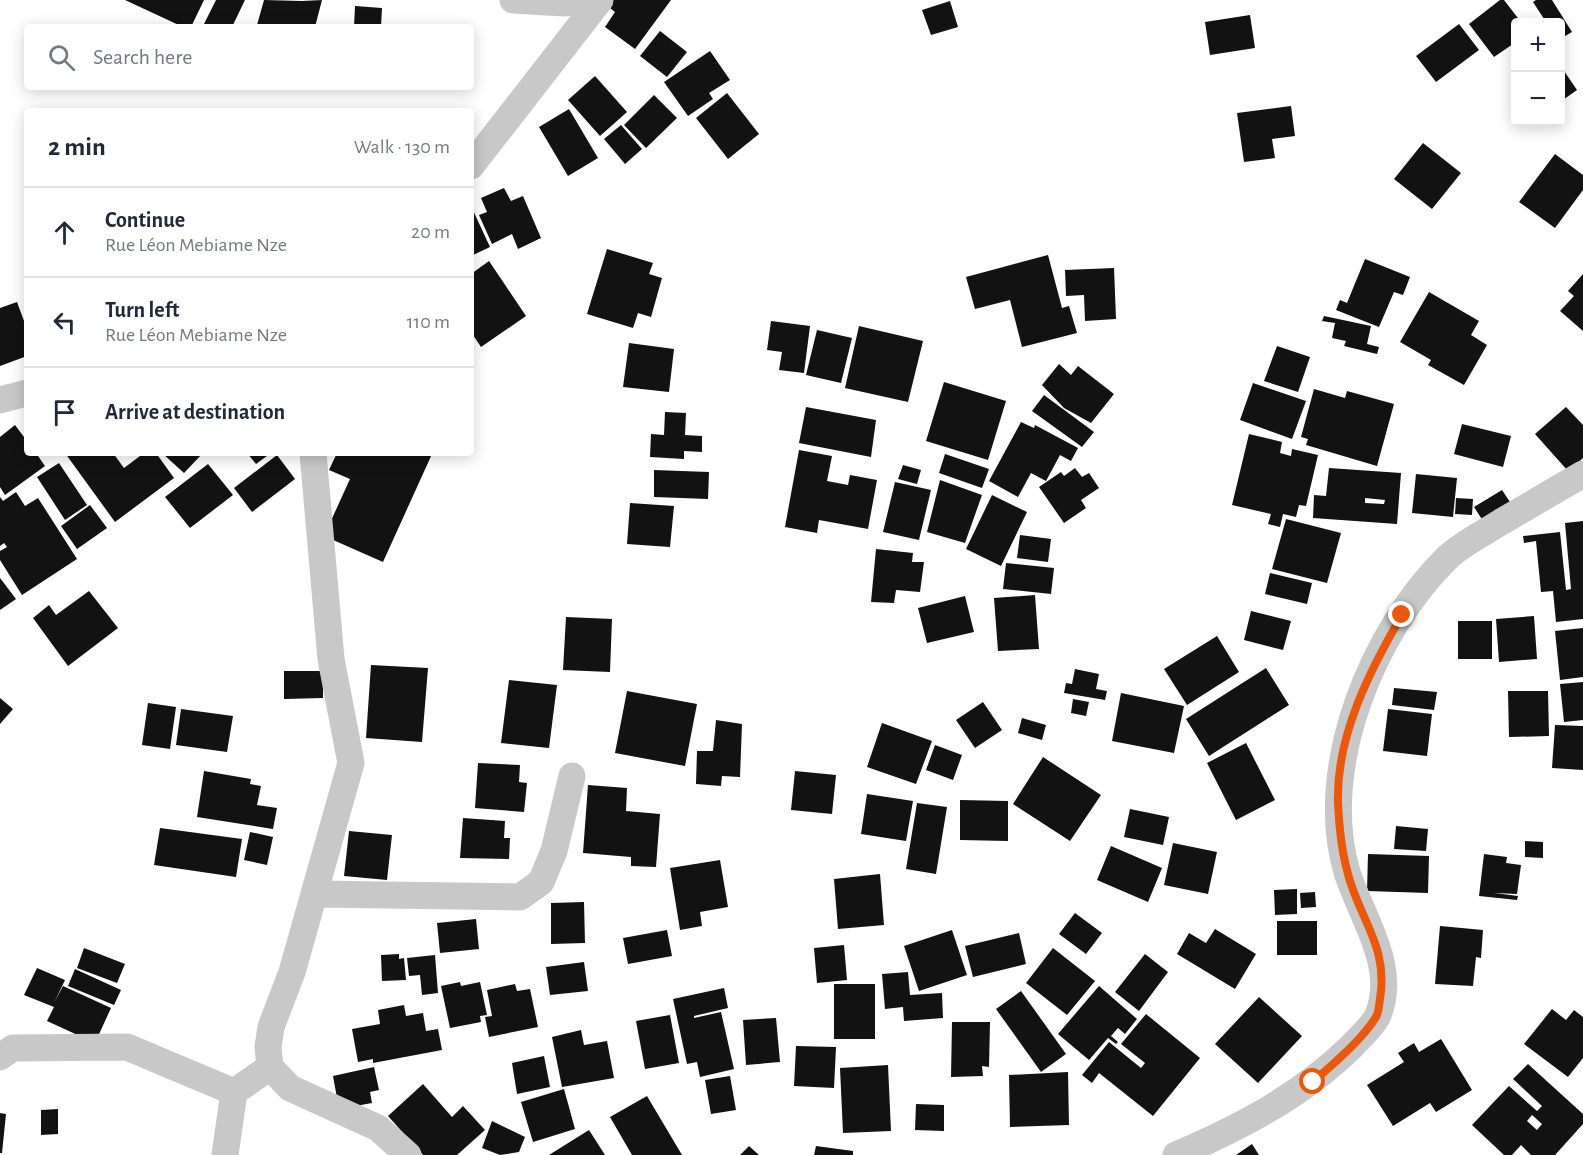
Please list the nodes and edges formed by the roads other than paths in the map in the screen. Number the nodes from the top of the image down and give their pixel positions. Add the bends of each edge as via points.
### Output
1 (513, 0) edge
2 (591, 0) edge
3 (600, 0) edge
4 (474, 162) edge
5 (24, 394) edge
6 (0, 400) edge
7 (313, 456) edge
8 (1583, 474) edge
9 (572, 776) dead end
10 (315, 894) junction
11 (0, 1057) edge
12 (270, 1067) junction
13 (234, 1092) junction
14 (225, 1155) edge
15 (408, 1155) edge
16 (1176, 1155) edge

1 - 2 street
3 - 4 street
5 - 6 street
7 - 10 street via 330,659 351,763
8 - 16 street via 1486,531 1444,562 1402,615 1378,657 1356,711 1340,765 1338,801 1347,870 1383,968 1378,1015 1313,1082 1221,1135
9 - 10 street via 554,851 541,882 520,897
10 - 12 street via 272,1027
11 - 13 street via 13,1048 127,1047
12 - 13 street
12 - 15 street via 290,1088 378,1128
13 - 14 street

